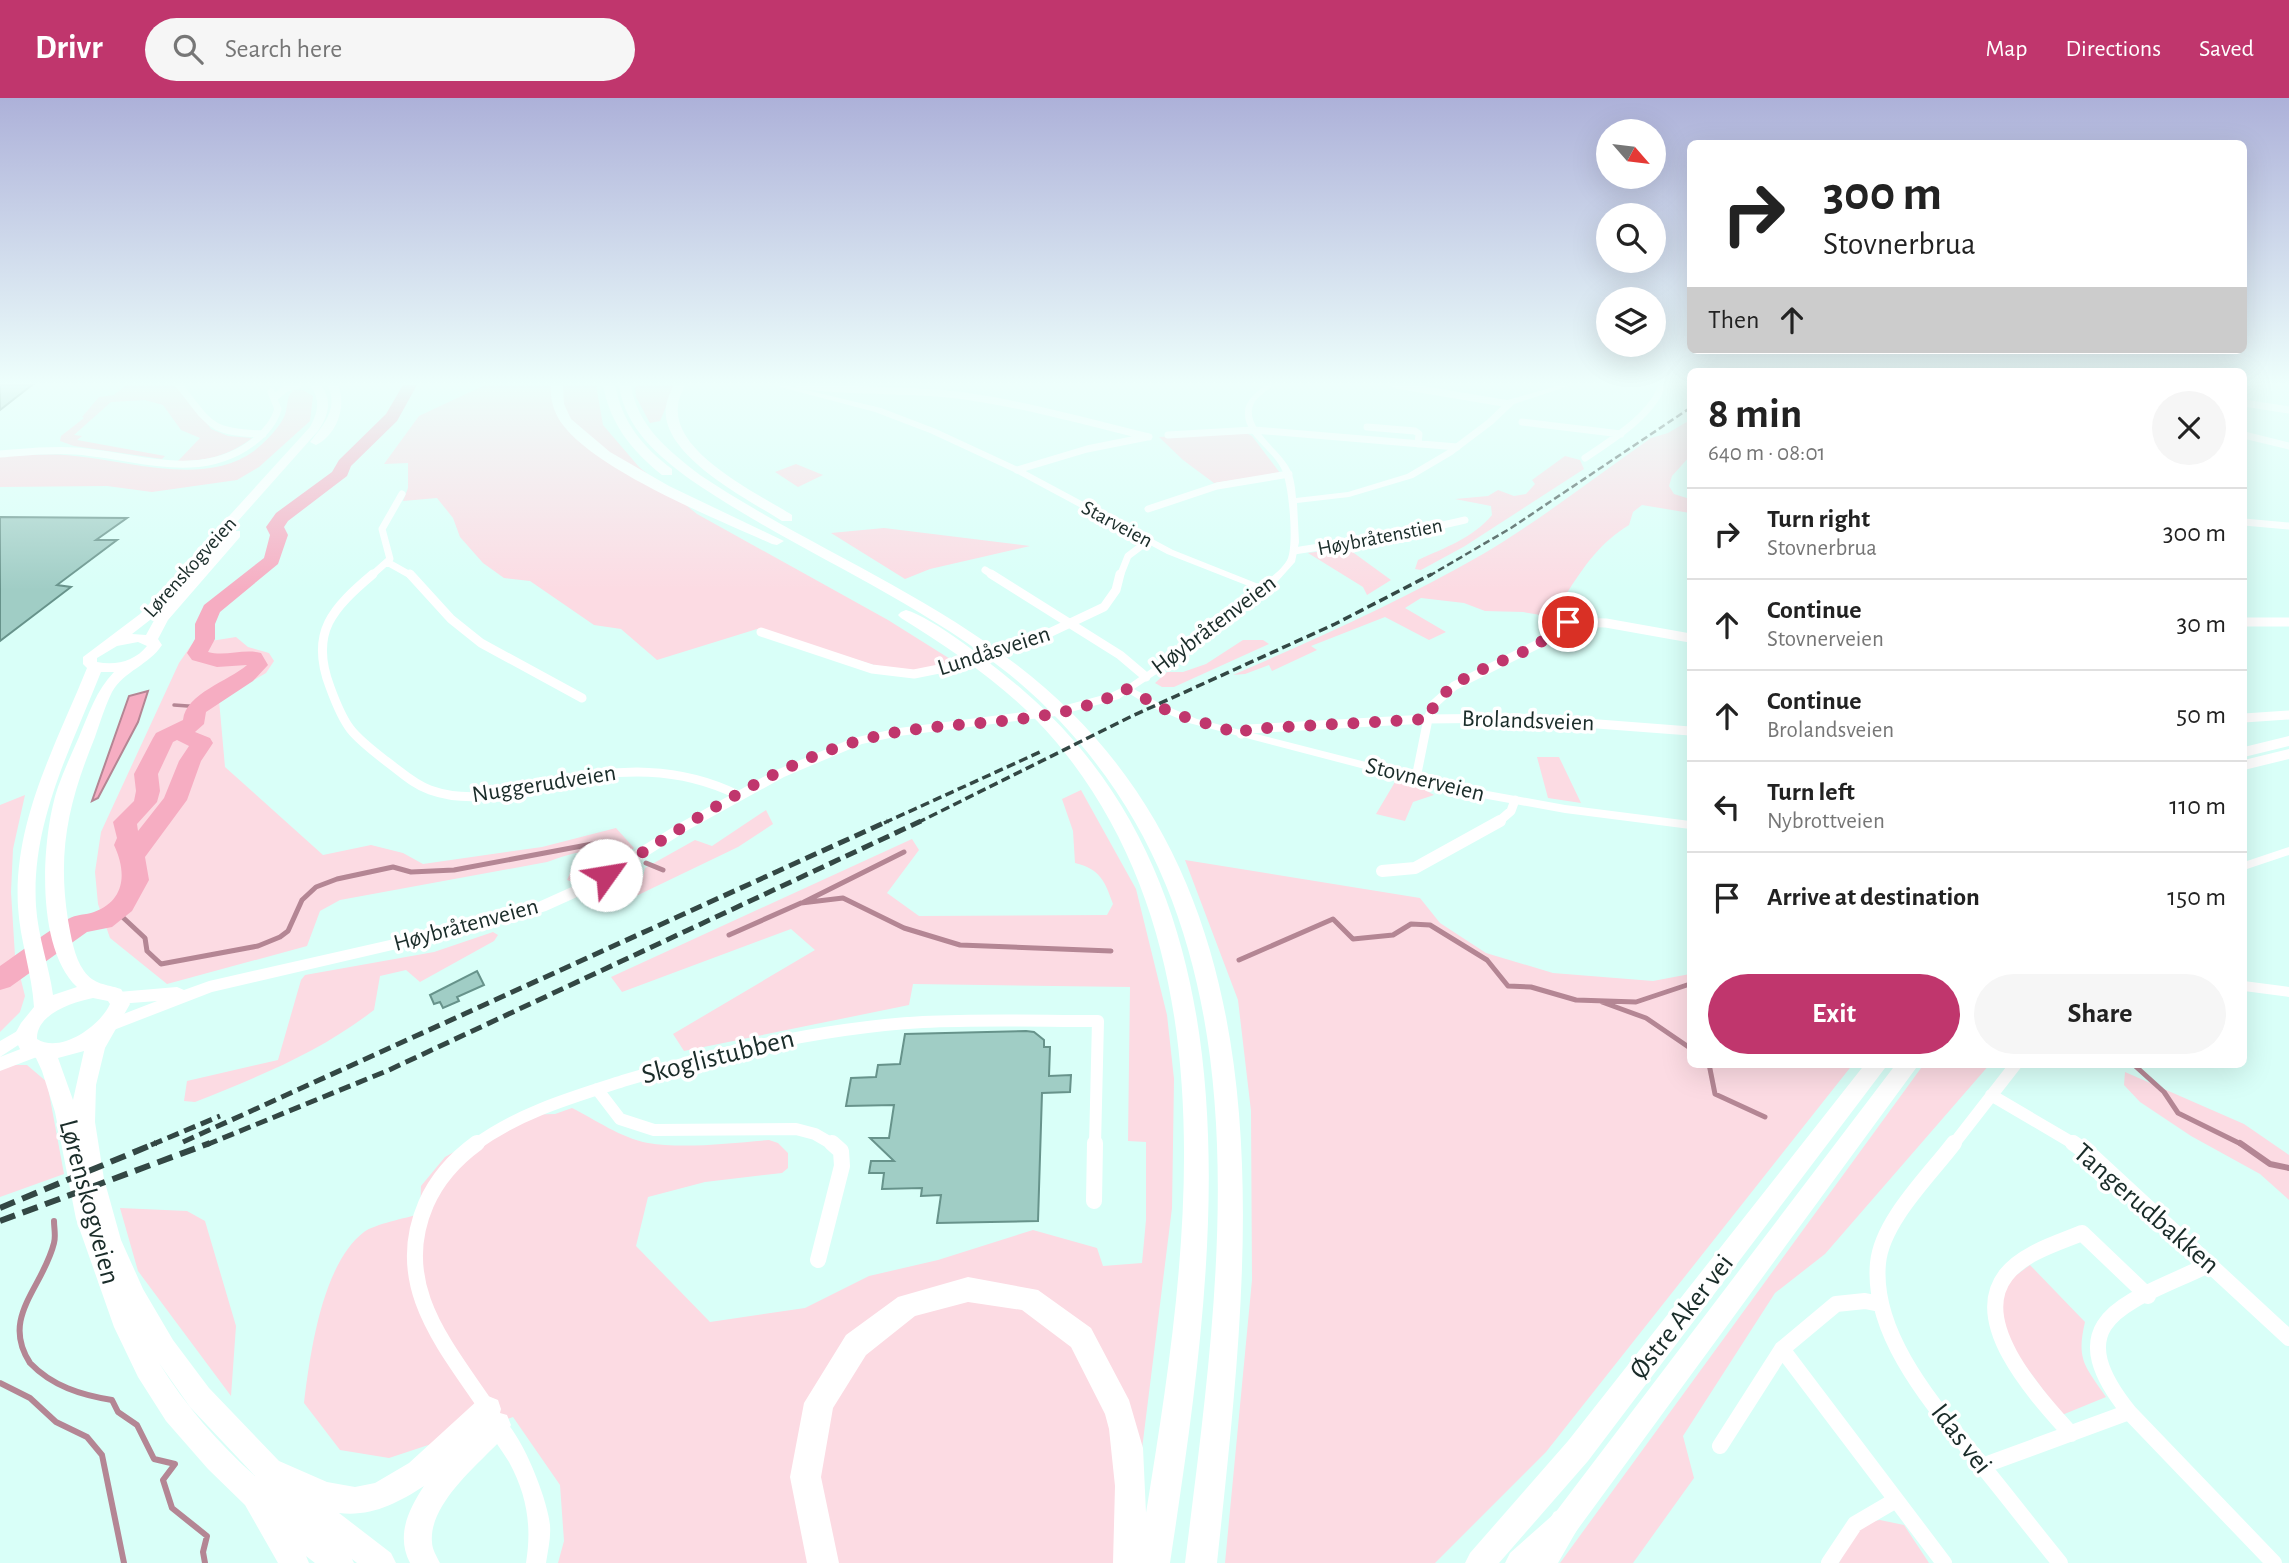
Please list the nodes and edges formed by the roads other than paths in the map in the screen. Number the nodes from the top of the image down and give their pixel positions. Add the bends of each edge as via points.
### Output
1 (93, 453) edge
2 (240, 453) edge
3 (292, 453) edge
4 (306, 453) edge
5 (606, 453) edge
6 (647, 453) edge
7 (666, 453) edge
8 (692, 453) edge
9 (982, 453) edge
10 (1072, 453) edge
11 (1273, 453) edge
12 (1447, 453) edge
13 (1592, 453) edge
14 (1585, 458) dead end
15 (1017, 470) junction
16 (1289, 474) junction
17 (401, 494) dead end
18 (1293, 500) junction
19 (1148, 509) dead end
20 (1465, 520) dead end
21 (2247, 522) edge
22 (2289, 526) edge
23 (777, 541) junction
24 (1148, 541) junction
25 (1294, 551) junction
26 (387, 562) junction
27 (854, 570) junction
28 (985, 570) dead end
29 (1263, 589) junction
30 (2247, 622) edge
31 (2289, 622) edge
32 (1071, 624) junction
33 (761, 632) dead end
34 (1687, 637) edge
35 (150, 640) junction
36 (113, 643) junction
37 (133, 662) junction
38 (95, 667) junction
39 (1146, 677) junction
40 (1127, 689) junction
41 (582, 698) dead end
42 (2289, 715) edge
43 (2247, 718) edge
44 (1428, 719) junction
45 (1687, 731) edge
46 (1241, 734) junction
47 (2289, 741) edge
48 (2247, 751) edge
49 (2289, 754) edge
50 (2247, 764) edge
51 (1099, 769) junction
52 (1416, 778) junction
53 (738, 795) junction
54 (1515, 800) junction
55 (1687, 825) edge
56 (2289, 851) edge
57 (2247, 865) edge
58 (1382, 871) dead end
59 (2247, 986) edge
60 (93, 991) junction
61 (195, 991) junction
62 (2289, 992) edge
63 (118, 998) junction
64 (44, 1010) junction
65 (105, 1029) junction
66 (35, 1044) junction
67 (0, 1050) edge
68 (0, 1064) edge
69 (1874, 1068) edge
70 (1905, 1068) edge
71 (2013, 1068) edge
72 (597, 1090) junction
73 (1991, 1095) junction
74 (1094, 1201) dead end
75 (818, 1260) dead end
76 (2210, 1264) junction
77 (2148, 1296) junction
78 (1880, 1304) junction
79 (2289, 1338) edge
80 (1782, 1349) junction
81 (2129, 1412) junction
82 (492, 1417) junction
83 (2071, 1434) junction
84 (1720, 1446) dead end
85 (1982, 1466) junction
86 (253, 1476) junction
87 (1896, 1500) junction
88 (1565, 1523) junction
89 (294, 1563) edge
90 (339, 1563) edge
91 (381, 1563) edge
92 (425, 1563) edge
93 (536, 1563) edge
94 (823, 1563) edge
95 (1129, 1563) edge
96 (1154, 1563) edge
97 (1200, 1563) edge
98 (1479, 1563) edge
99 (1520, 1563) edge
100 (1539, 1563) edge
101 (1829, 1563) edge
102 (1944, 1563) edge
103 (2060, 1563) edge
104 (2274, 1563) edge

1 - 2 street via 184,466 209,464
3 - 36 highway, Lørenskogveien via 145,617
4 - 35 highway, Lørenskogveien via 162,618
5 - 23 highway via 701,507
6 - 23 highway via 690,489
7 - 27 highway via 736,503
8 - 27 highway
9 - 15 street, Starveien
10 - 15 street
11 - 16 street, Høybråtenveien
12 - 18 street via 1419,472 1388,484 1328,498
13 - 14 street
15 - 24 street, Starveien
16 - 18 street, Høybråtenveien
16 - 19 street via 1205,487
17 - 26 street via 382,529
18 - 25 street, Høybråtenveien
20 - 25 street, Høybråtenstien
21 - 22 street
23 - 51 highway via 980,664
24 - 29 street, Starveien
24 - 32 street, Lundåsveien via 1126,555 1108,604
25 - 29 street, Høybråtenveien via 1284,570
26 - 41 street via 404,568 450,618 482,642
26 - 53 street, Nuggerudveien via 330,619 321,653 348,732 413,783 447,795 496,796 636,770 691,776
27 - 51 highway via 1013,670 1048,700
28 - 32 street
29 - 39 street, Høybråtenveien
30 - 31 street
32 - 33 street, Lundåsveien via 949,669 914,674 888,673
32 - 39 street
34 - 44 street via 1606,623 1568,622 1542,642 1454,686 1434,704
35 - 36 highway
35 - 37 highway, Lørenskogveien via 155,645 151,652
36 - 38 highway, Lørenskogveien via 90,657
37 - 38 highway
37 - 60 highway via 106,689 66,788 58,823 54,859 59,928 75,974
38 - 64 highway via 47,777 27,868 27,905
39 - 40 street, Høybråtenveien
40 - 46 street, Stovnerveien via 1165,710
40 - 53 main road, Høybråtenveien via 1056,712 873,737 813,758
42 - 43 street
44 - 45 street, Brolandsveien via 1520,718
44 - 46 street, Brolandsveien via 1248,729
44 - 52 street
46 - 52 street, Stovnerveien
47 - 48 highway
49 - 50 highway
51 - 96 highway via 1169,932 1185,1002 1195,1080 1191,1292
51 - 97 highway via 1157,841 1184,899 1215,1000 1222,1042 1230,1120 1228,1262
52 - 54 street, Stovnerveien
53 - 61 main road, Høybråtenveien via 592,884 523,913
54 - 55 street, Stovnerveien
54 - 58 street via 1502,820 1415,868
56 - 57 street
59 - 62 street
60 - 63 highway
60 - 64 highway
61 - 63 main road, Høybråtenveien
61 - 65 main road, Høybråtenveien
63 - 65 highway, Lørenskogveien via 119,1011
64 - 66 highway
65 - 66 highway via 74,1046
65 - 86 highway, Lørenskogveien via 86,1075 82,1113 95,1196 110,1243 125,1283 164,1351 229,1432
66 - 67 main road
66 - 68 main road
66 - 86 highway, Lørenskogveien via 58,1080 94,1240 107,1282 140,1353 183,1419
69 - 98 highway, Østre Aker vei via 1578,1451
70 - 88 highway, Østre Aker vei
71 - 73 street, Idas vei
72 - 74 street, Skoglistubben via 665,1068 810,1034 899,1024 1098,1021
72 - 75 street via 620,1119 654,1130 796,1129 812,1131 834,1144 841,1151 842,1166
72 - 82 street, Skoglistubben via 521,1115 471,1147 444,1176 421,1214 413,1267 422,1299
73 - 76 street, Tangerudbakken via 2093,1157
73 - 78 street, Idas vei via 1891,1224 1878,1262
76 - 77 street
76 - 79 street, Tangerudbakken
77 - 81 street via 2105,1323 2098,1336 2099,1367
77 - 83 street via 2082,1233 2033,1256 2006,1276 1996,1295 2004,1344 2024,1378
78 - 80 street via 1836,1304
78 - 85 street, Idas vei via 1904,1360 1932,1404
80 - 84 street
80 - 87 street
81 - 83 street
81 - 104 street
82 - 86 highway via 409,1480 374,1498 336,1499
82 - 92 highway via 424,1514 418,1543 419,1557
82 - 93 street via 534,1491 539,1523
83 - 85 street
85 - 103 street, Idas vei
86 - 89 highway
86 - 90 highway, Lørenskogveien
86 - 91 highway, Lørenskogveien
87 - 101 street via 1863,1515 1844,1534
87 - 102 street
88 - 99 highway, Østre Aker vei
88 - 100 highway
94 - 95 highway via 813,1532 806,1472 811,1426 829,1381 854,1345 882,1320 928,1298 971,1289 1016,1295 1045,1308 1075,1332 1102,1367 1120,1412 1129,1463

